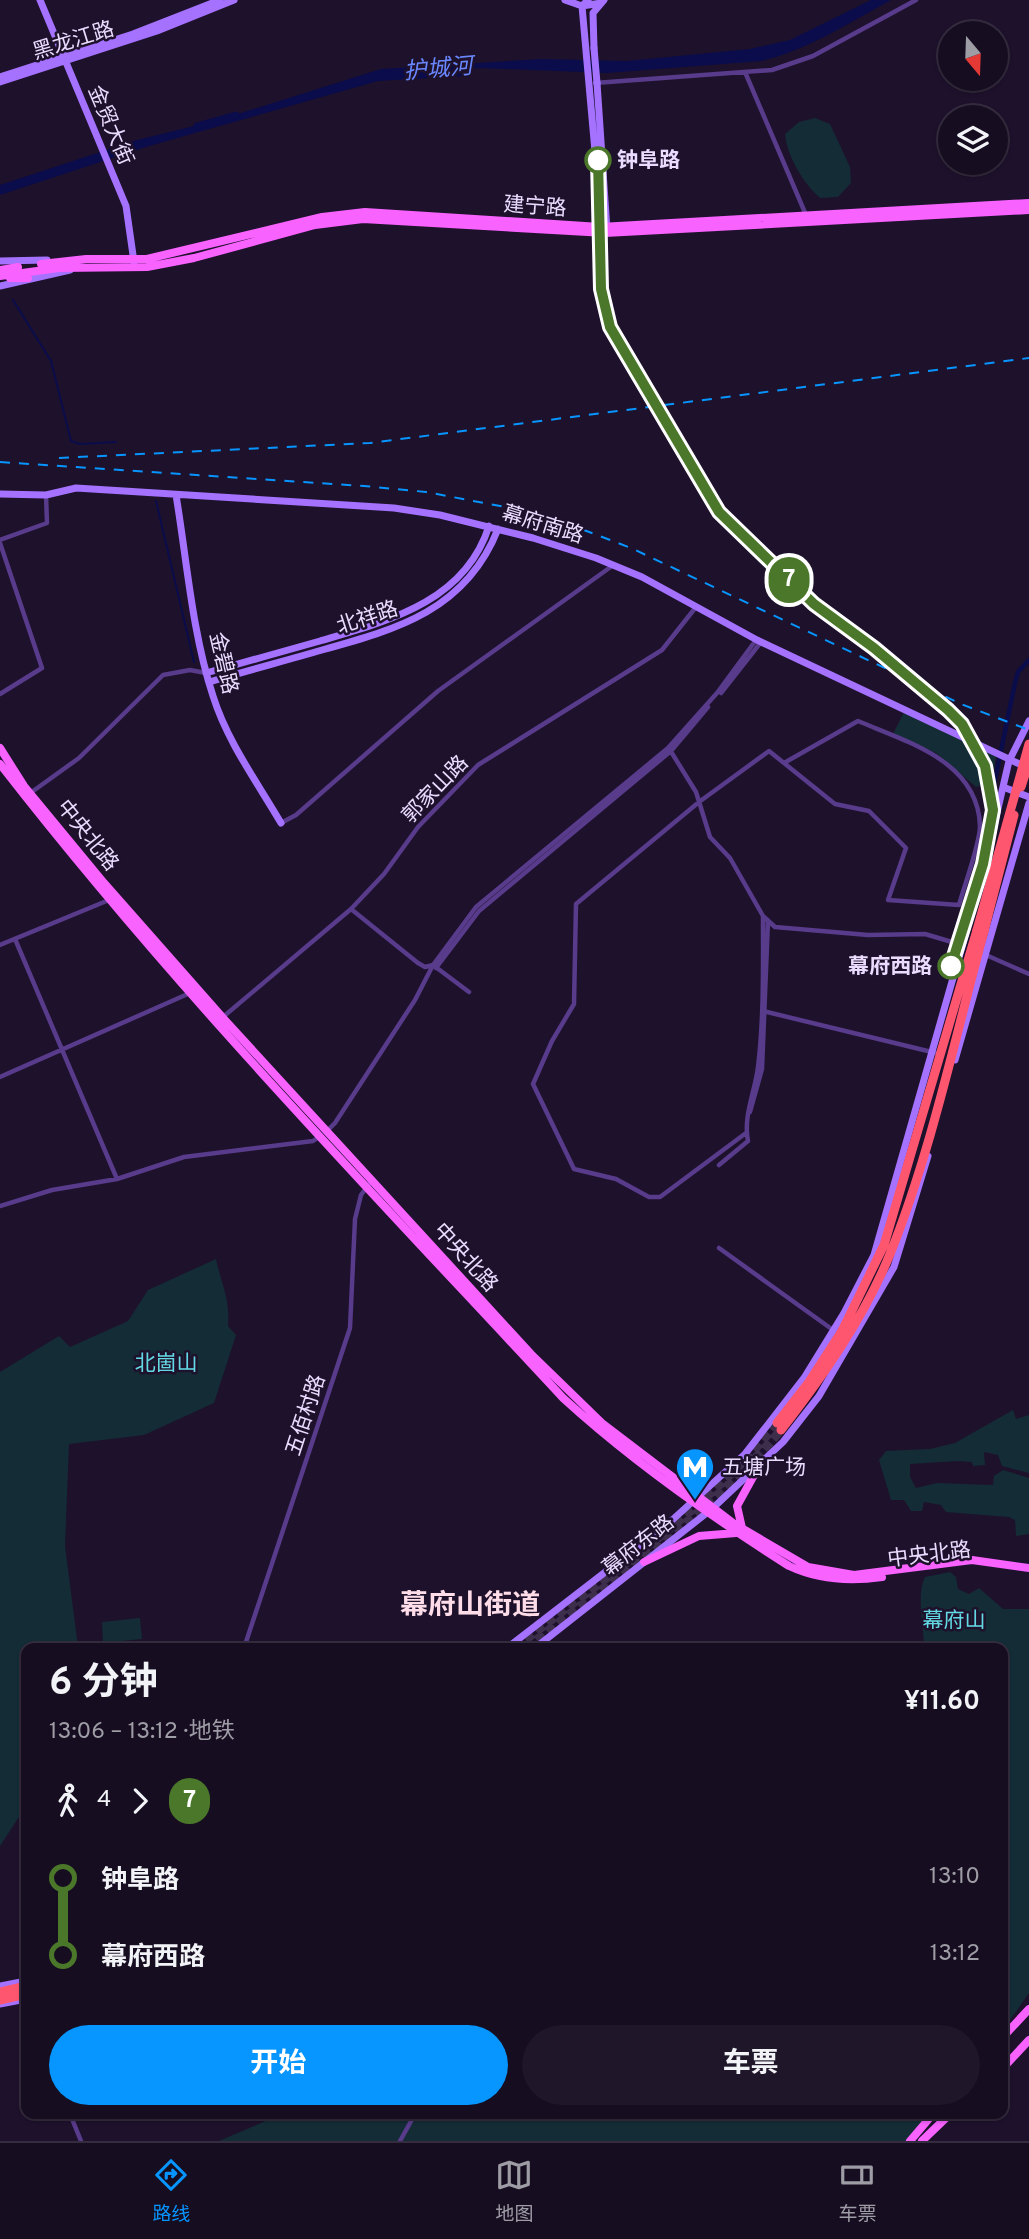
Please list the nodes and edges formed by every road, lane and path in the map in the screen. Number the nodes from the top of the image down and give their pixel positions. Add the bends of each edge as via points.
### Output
1 (40, 0) edge
2 (220, 0) edge
3 (234, 0) edge
4 (565, 0) edge
5 (916, 0) edge
6 (603, 1) edge
7 (591, 4) edge
8 (582, 6) junction
9 (64, 57) junction
10 (745, 72) junction
11 (0, 77) edge
12 (0, 82) edge
13 (597, 83) junction
14 (588, 86) junction
15 (1029, 203) edge
16 (1029, 210) edge
17 (808, 218) junction
18 (605, 229) junction
19 (133, 264) junction
20 (0, 265) edge
21 (78, 268) junction
22 (21, 270) junction
23 (1, 280) edge
24 (0, 494) edge
25 (46, 495) junction
26 (176, 495) junction
27 (489, 526) junction
28 (499, 529) junction
29 (0, 542) edge
30 (479, 557) junction
31 (612, 565) junction
32 (696, 606) junction
33 (759, 641) junction
34 (242, 663) junction
35 (244, 672) junction
36 (206, 673) junction
37 (209, 682) junction
38 (0, 694) edge
39 (1029, 721) edge
40 (1029, 744) edge
41 (0, 748) edge
42 (668, 748) junction
43 (1009, 761) junction
44 (1029, 762) edge
45 (784, 763) junction
46 (0, 764) edge
47 (1029, 768) edge
48 (1003, 787) junction
49 (28, 795) junction
50 (1029, 797) edge
51 (699, 802) junction
52 (1029, 803) edge
53 (281, 823) joint
54 (109, 900) junction
55 (351, 909) junction
56 (766, 919) junction
57 (981, 930) junction
58 (15, 939) junction
59 (0, 945) edge
60 (963, 945) junction
61 (986, 955) junction
62 (434, 966) junction
63 (1029, 974) edge
64 (191, 992) junction
65 (469, 992) dead end
66 (762, 1011) junction
67 (220, 1020) junction
68 (62, 1049) junction
69 (936, 1053) junction
70 (0, 1077) edge
71 (747, 1119) junction
72 (325, 1133) junction
73 (746, 1133) junction
74 (719, 1165) dead end
75 (117, 1178) junction
76 (369, 1182) junction
77 (0, 1206) edge
78 (719, 1248) dead end
79 (834, 1330) junction
80 (759, 1466) junction
81 (696, 1500) junction
82 (710, 1510) junction
83 (740, 1530) junction
84 (644, 1562) junction
85 (1029, 1570) edge
86 (246, 1643) edge
87 (513, 1643) edge
88 (541, 1643) edge
89 (21, 1983) edge
90 (0, 1989) edge
91 (21, 1993) edge
92 (21, 1996) edge
93 (0, 2002) edge
94 (1029, 2009) edge
95 (1008, 2032) edge
96 (1029, 2040) edge
97 (1008, 2063) edge
98 (72, 2119) edge
99 (412, 2119) edge
100 (929, 2119) edge
101 (945, 2119) edge
102 (81, 2141) edge
103 (400, 2141) edge
104 (910, 2141) edge
105 (922, 2141) edge

1 - 9 street, 金贸大街
2 - 9 street, 黑龙江路
3 - 9 street, 黑龙江路 via 157,31
4 - 8 street
5 - 10 street via 813,56 772,70
6 - 7 street
7 - 8 street
7 - 13 street, bridge
8 - 14 street
9 - 11 street, 黑龙江路
9 - 12 street, 黑龙江路
9 - 19 street, 金贸大街 via 126,206
10 - 13 street
10 - 17 street
13 - 14 street
13 - 18 street
14 - 18 street
15 - 17 main road, 建宁路
16 - 17 main road, 建宁路
17 - 18 main road, 建宁路
18 - 19 main road, 建宁路 via 365,212 322,217
19 - 21 main road, 建宁路
19 - 22 main road, 建宁路 via 86,259
20 - 22 main road, 建宁路
21 - 22 street, 建宁路
21 - 22 main road, 建宁路
22 - 23 main road
24 - 25 street, 幕府南路
25 - 26 street, 幕府南路 via 76,488
25 - 29 street via 47,523
26 - 27 street, 幕府南路 via 394,508
26 - 36 street, 金碧路
27 - 28 street, 幕府南路
27 - 30 street, 北祥路
28 - 30 street, 北祥路
28 - 31 street, 幕府南路
29 - 38 street via 42,668
30 - 34 street, 北祥路 via 439,594 398,617
30 - 35 street, 北祥路 via 443,602 403,626
31 - 32 street, 幕府南路
31 - 53 street via 438,691 296,815
32 - 33 street, 幕府南路
32 - 55 street, 郭家山路 via 662,650 478,765 418,827
33 - 42 street
33 - 43 street, 幕府南路
33 - 62 street via 671,751 479,911
34 - 35 street via 239,668
34 - 36 street, 北祥路
35 - 37 street, 北祥路
36 - 37 street, 金碧路
36 - 49 street via 190,670 163,675 79,758
37 - 53 street, 金碧路 via 231,738
39 - 43 street
40 - 57 highway, bridge
41 - 49 main road, 中央北路
42 - 51 street
42 - 62 street via 476,907
43 - 47 street, 幕府南路
43 - 48 street
44 - 57 highway, bridge
45 - 45 street via 835,804 870,811 906,848 888,900 960,905 980,827 969,785 938,756 858,721
45 - 51 street via 769,751
46 - 49 main road, 中央北路
48 - 50 street
48 - 60 street
49 - 54 main road, 中央北路
49 - 67 main road, 中央北路
51 - 56 street via 710,838 730,858
51 - 73 street via 576,904 574,1004 533,1084 574,1169 616,1180 649,1197 660,1197
52 - 61 street
54 - 58 street
54 - 64 main road, 中央北路
55 - 62 street via 418,963
55 - 67 street, 郭家山路
56 - 60 street via 775,927 925,934
56 - 66 street
56 - 71 street via 762,1069
57 - 69 highway
57 - 69 highway via 920,1163 890,1254 848,1335 816,1384 779,1427 830,1351 876,1264
58 - 59 street
58 - 68 street
60 - 69 street
61 - 63 street
61 - 80 street via 894,1267 819,1396
62 - 65 street
62 - 72 street
64 - 67 main road, 中央北路
64 - 68 street
66 - 69 street
66 - 71 street via 758,1069
67 - 72 main road, 中央北路
68 - 70 street
68 - 75 street
69 - 79 street via 874,1255
71 - 73 street
72 - 75 street via 313,1142 184,1157
72 - 76 main road, 中央北路
73 - 74 street via 748,1141
75 - 77 street
76 - 81 main road, 中央北路 via 563,1398 598,1430
76 - 86 street, 五佰村路 via 360,1195 355,1219 350,1328
78 - 79 street
79 - 81 street via 762,1432
80 - 82 street, 幕府东路
80 - 83 main road via 737,1506
81 - 82 main road, 中央北路
81 - 87 street, 幕府东路
82 - 83 main road, 中央北路
82 - 84 street, 幕府东路
83 - 84 main road via 698,1536
83 - 85 main road, 中央北路 via 792,1560 835,1573 863,1574 972,1559
84 - 88 street, 幕府东路
89 - 90 street
90 - 91 highway
92 - 93 highway
94 - 95 main road
96 - 97 main road
98 - 102 street
99 - 103 street
100 - 104 main road
101 - 105 main road

